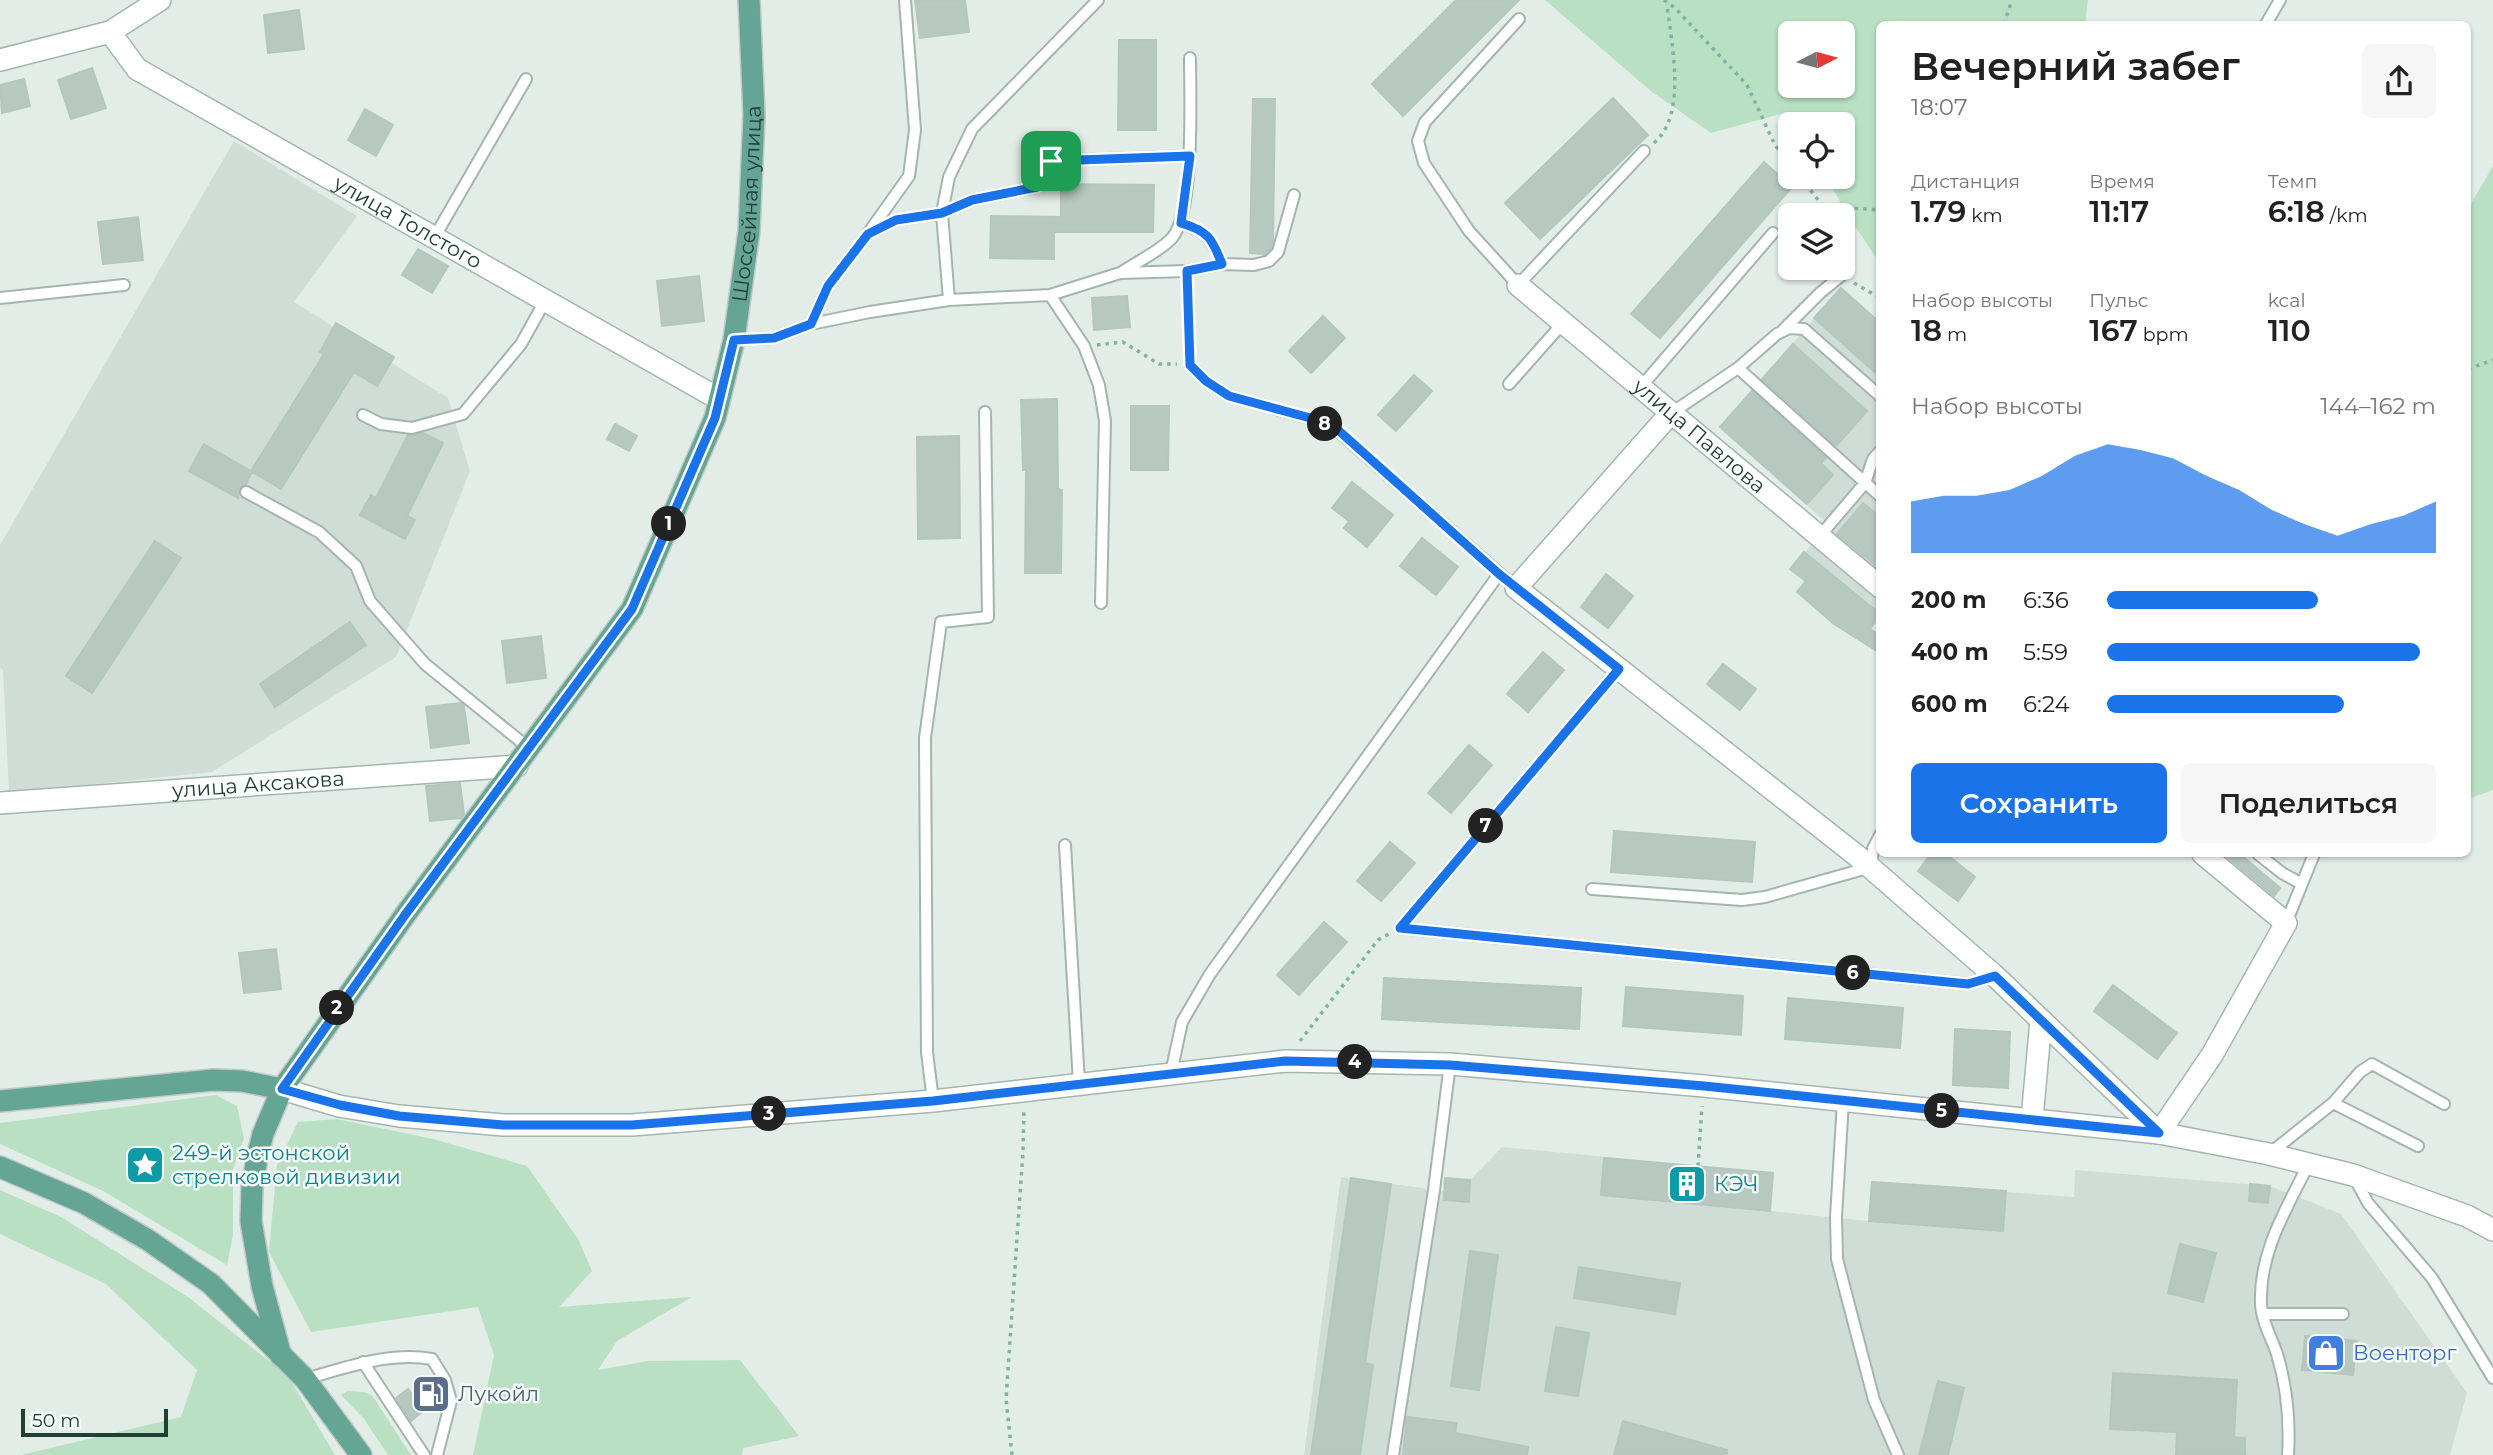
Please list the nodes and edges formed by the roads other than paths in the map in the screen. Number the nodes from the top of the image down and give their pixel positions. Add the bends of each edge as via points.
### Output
1 (160, 0) edge
2 (749, 0) edge
3 (905, 0) edge
4 (1098, 0) edge
5 (2280, 0) edge
6 (1519, 19) dead end
7 (2268, 21) edge
8 (110, 32) junction
9 (1190, 58) dead end
10 (0, 60) edge
11 (526, 79) dead end
12 (1644, 152) road end
13 (1190, 156) junction
14 (1294, 195) dead end
15 (942, 213) junction
16 (1181, 223) junction
17 (1773, 233) dead end
18 (868, 234) junction
19 (434, 238) junction
20 (1222, 264) junction
21 (1120, 273) junction
22 (1836, 280) edge
23 (124, 285) dead end
24 (1518, 285) junction
25 (1050, 295) junction
26 (0, 298) edge
27 (948, 300) junction
28 (545, 301) junction
29 (1563, 323) junction
30 (811, 324) junction
31 (1780, 332) junction
32 (734, 340) junction
33 (1190, 365) road end
34 (1738, 368) junction
35 (1509, 384) dead end
36 (1640, 388) junction
37 (1876, 392) edge
38 (719, 399) junction
39 (985, 412) dead end
40 (1670, 414) junction
41 (363, 415) dead end
42 (1876, 455) edge
43 (1865, 483) junction
44 (246, 492) dead end
45 (1876, 493) edge
46 (1819, 537) junction
47 (1499, 574) junction
48 (1876, 584) edge
49 (1516, 588) junction
50 (1101, 603) dead end
51 (1619, 669) junction
52 (530, 749) junction
53 (517, 766) junction
54 (0, 803) edge
55 (1876, 843) edge
56 (1065, 845) dead end
57 (2207, 857) edge
58 (2262, 857) edge
59 (2313, 857) edge
60 (1871, 867) junction
61 (2302, 884) junction
62 (1592, 889) dead end
63 (2286, 923) junction
64 (1995, 976) junction
65 (2041, 1020) junction
66 (1450, 1065) junction
67 (1171, 1073) junction
68 (1079, 1083) junction
69 (282, 1089) junction
70 (0, 1101) edge
71 (933, 1101) junction
72 (1843, 1101) junction
73 (2333, 1103) junction
74 (2444, 1104) dead end
75 (2032, 1119) junction
76 (2159, 1133) junction
77 (2417, 1146) dead end
78 (2269, 1154) junction
79 (2309, 1163) junction
80 (0, 1167) edge
81 (2353, 1175) junction
82 (2493, 1230) edge
83 (2263, 1314) junction
84 (2343, 1314) dead end
85 (281, 1356) junction
86 (363, 1362) junction
87 (2493, 1378) edge
88 (305, 1379) junction
89 (361, 1455) edge
90 (424, 1455) edge
91 (437, 1455) edge
92 (1392, 1455) edge
93 (1898, 1455) edge
94 (2288, 1455) edge

1 - 8 street
2 - 32 main road, Шоссейная улица via 754,115 751,192
3 - 18 lane via 915,130 909,176
4 - 15 lane via 972,129 949,177
5 - 7 lane
6 - 24 lane via 1425,122 1418,141 1424,163 1469,231
8 - 10 street
8 - 19 street, улица Толстого via 136,69
9 - 13 lane
11 - 19 lane
12 - 24 lane
13 - 15 lane via 1051,161 1037,187 972,200
13 - 16 lane
14 - 20 lane via 1278,252 1269,261
15 - 18 lane via 896,220
15 - 27 lane
16 - 20 lane via 1213,240
16 - 21 lane via 1171,239
17 - 36 lane
18 - 30 lane via 828,286
19 - 28 street, улица Толстого
20 - 21 lane via 1187,271
21 - 25 lane
22 - 31 lane
23 - 26 lane
24 - 29 street, улица Павлова
25 - 27 lane
25 - 50 lane via 1084,346 1099,385 1105,421
27 - 30 lane
28 - 38 street, улица Толстого
28 - 41 lane via 521,344 463,414 412,428 381,424
29 - 35 lane
29 - 36 street, улица Павлова
30 - 32 lane via 774,338
31 - 34 lane
31 - 37 lane via 1804,329
32 - 38 main road, Шоссейная улица
33 - 47 lane via 1229,396 1338,430
34 - 40 lane
34 - 43 lane
36 - 40 street, улица Павлова
38 - 52 main road, Шоссейная улица via 715,418 632,609
39 - 71 lane via 988,617 941,622 925,738 927,1052
40 - 46 street, улица Павлова
40 - 49 street
42 - 43 lane
43 - 45 lane
43 - 46 lane
44 - 52 lane via 319,532 356,566 370,601 425,664
46 - 48 street, улица Павлова
47 - 49 lane
47 - 67 lane via 1210,974 1182,1022
49 - 51 street
51 - 60 street
51 - 64 lane via 1400,928 1968,984
52 - 53 main road, Шоссейная улица
53 - 54 street, улица Аксакова
53 - 69 main road, Шоссейная улица
55 - 60 lane
56 - 68 lane
57 - 63 street
58 - 61 lane
59 - 61 lane
60 - 62 lane via 1742,900
60 - 64 street
61 - 63 lane
63 - 76 street via 2212,1055
64 - 65 street
65 - 75 street
65 - 76 street
66 - 67 street via 1285,1061
66 - 72 street
66 - 92 lane
67 - 68 street
68 - 71 street
69 - 70 main road via 214,1080
69 - 71 street via 399,1116 503,1125 632,1125
69 - 85 main road, Шоссейная улица via 257,1158 251,1221 261,1286
72 - 75 street
72 - 93 lane via 1837,1259 1874,1400
73 - 74 lane via 2372,1064
73 - 77 lane
73 - 78 lane
75 - 76 street
76 - 78 street
78 - 79 street
79 - 81 street
79 - 83 lane via 2265,1258
80 - 85 main road via 84,1203 148,1240 211,1284
81 - 82 street via 2467,1216
81 - 87 lane via 2368,1203 2432,1278
83 - 84 lane
83 - 94 lane via 2278,1358 2290,1422
85 - 88 main road
86 - 88 lane
86 - 90 lane
86 - 91 lane via 418,1356 432,1359 451,1401
88 - 89 main road

